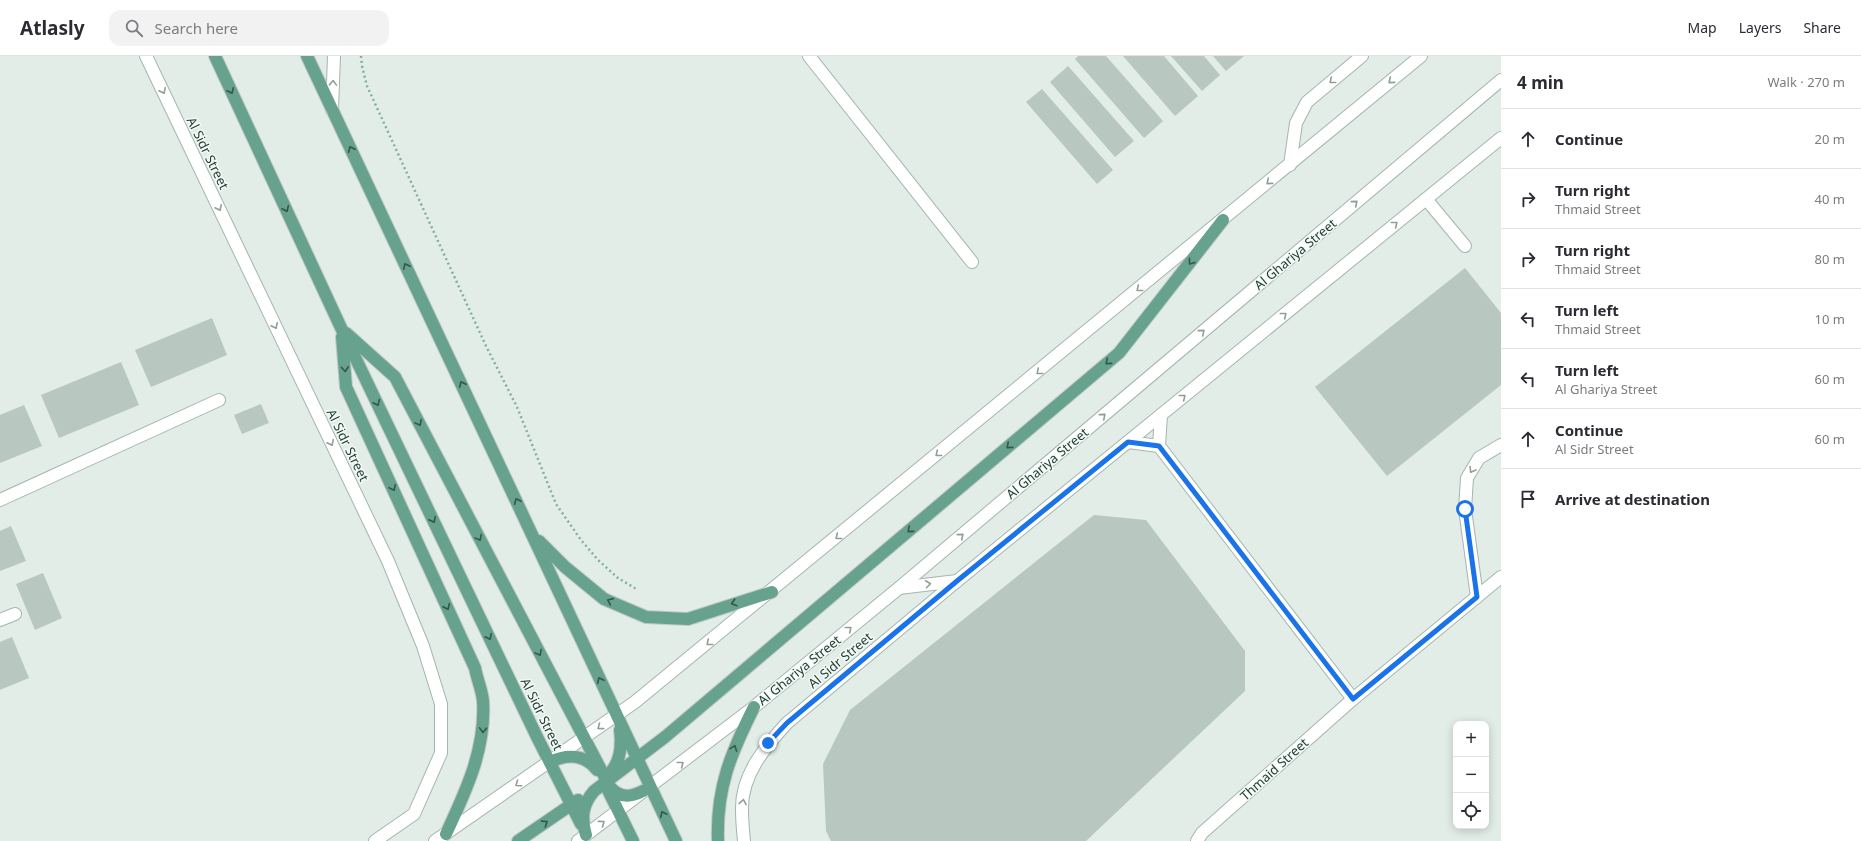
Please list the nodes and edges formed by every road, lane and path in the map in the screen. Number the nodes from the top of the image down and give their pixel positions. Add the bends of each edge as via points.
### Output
1 (146, 56) edge
2 (215, 56) edge
3 (307, 56) edge
4 (334, 56) edge
5 (361, 56) edge
6 (809, 56) edge
7 (1362, 56) edge
8 (1421, 56) edge
9 (1501, 80) edge
10 (332, 110) junction
11 (1501, 138) edge
12 (1290, 165) junction
13 (1428, 198) junction
14 (1223, 220) junction
15 (1467, 244) dead end
16 (972, 262) dead end
17 (342, 330) junction
18 (218, 400) dead end
19 (1161, 415) junction
20 (1128, 442) junction
21 (1501, 445) edge
22 (1159, 446) junction
23 (0, 500) edge
24 (534, 537) junction
25 (1501, 577) edge
26 (957, 581) junction
27 (899, 588) junction
28 (772, 592) junction
29 (1477, 597) junction
30 (15, 614) dead end
31 (646, 617) junction
32 (0, 620) edge
33 (1353, 699) junction
34 (754, 707) junction
35 (616, 715) junction
36 (584, 739) junction
37 (636, 758) junction
38 (550, 762) junction
39 (605, 780) junction
40 (650, 787) junction
41 (572, 805) junction
42 (618, 811) junction
43 (446, 834) junction
44 (584, 839) edge
45 (375, 841) edge
46 (435, 841) edge
47 (518, 841) edge
48 (633, 841) edge
49 (676, 841) edge
50 (718, 841) edge
51 (744, 841) edge
52 (1197, 841) edge

1 -> 45 street, Al Sidr Street via 388,561 423,646 441,704 441,753 414,814
2 -> 17 main road, Al Sidr Street
3 - 10 main road
10 -> 4 street
5 - 31 path via 367,86 486,346 517,407 556,504 598,560 644,596 648,603
6 - 16 street
7 -> 12 street via 1306,102 1296,123
8 -> 12 street
27 -> 9 street, Al Ghariya Street
24 -> 10 main road
11 - 13 street
12 -> 14 street
13 - 15 street
19 -> 13 street
14 -> 28 street
14 -> 37 main road via 1119,353 671,732
17 -> 36 main road via 395,377
17 -> 38 main road, Al Sidr Street
17 -> 43 main road via 346,387 475,668 483,700 483,734 477,762
18 - 23 street
19 - 20 street
19 - 22 street
20 - 22 street
20 - 26 street
21 -> 29 street via 1479,458 1467,478 1465,509
22 - 33 street
31 -> 24 main road via 604,599
35 -> 24 main road
25 - 29 street, Thmaid Street
27 -> 26 street
51 -> 26 street, Al Sidr Street via 741,809 745,788 752,767 768,743 787,723
34 -> 27 street, Al Ghariya Street
28 -> 31 main road via 688,619
28 -> 35 street
29 - 33 street, Thmaid Street
30 - 32 street
33 - 52 street, Thmaid Street via 1202,833
40 -> 34 street, Al Ghariya Street
50 -> 34 main road via 718,807 724,774
35 -> 36 street
35 - 37 main road
35 - 39 main road via 621,735 620,754 614,769
36 - 38 street
36 - 39 main road
37 - 39 main road
37 - 40 main road
38 - 39 main road via 566,756 582,758
38 - 41 main road, Al Sidr Street
38 -> 43 street
39 - 40 main road via 613,790 626,796 636,795
39 - 41 main road
39 - 42 main road
39 - 44 main road via 584,807
40 - 42 street, Al Ghariya Street
49 -> 40 main road
41 - 44 main road, Al Sidr Street
47 -> 41 main road
44 -> 42 street, Al Ghariya Street
42 - 48 main road
43 - 46 street

